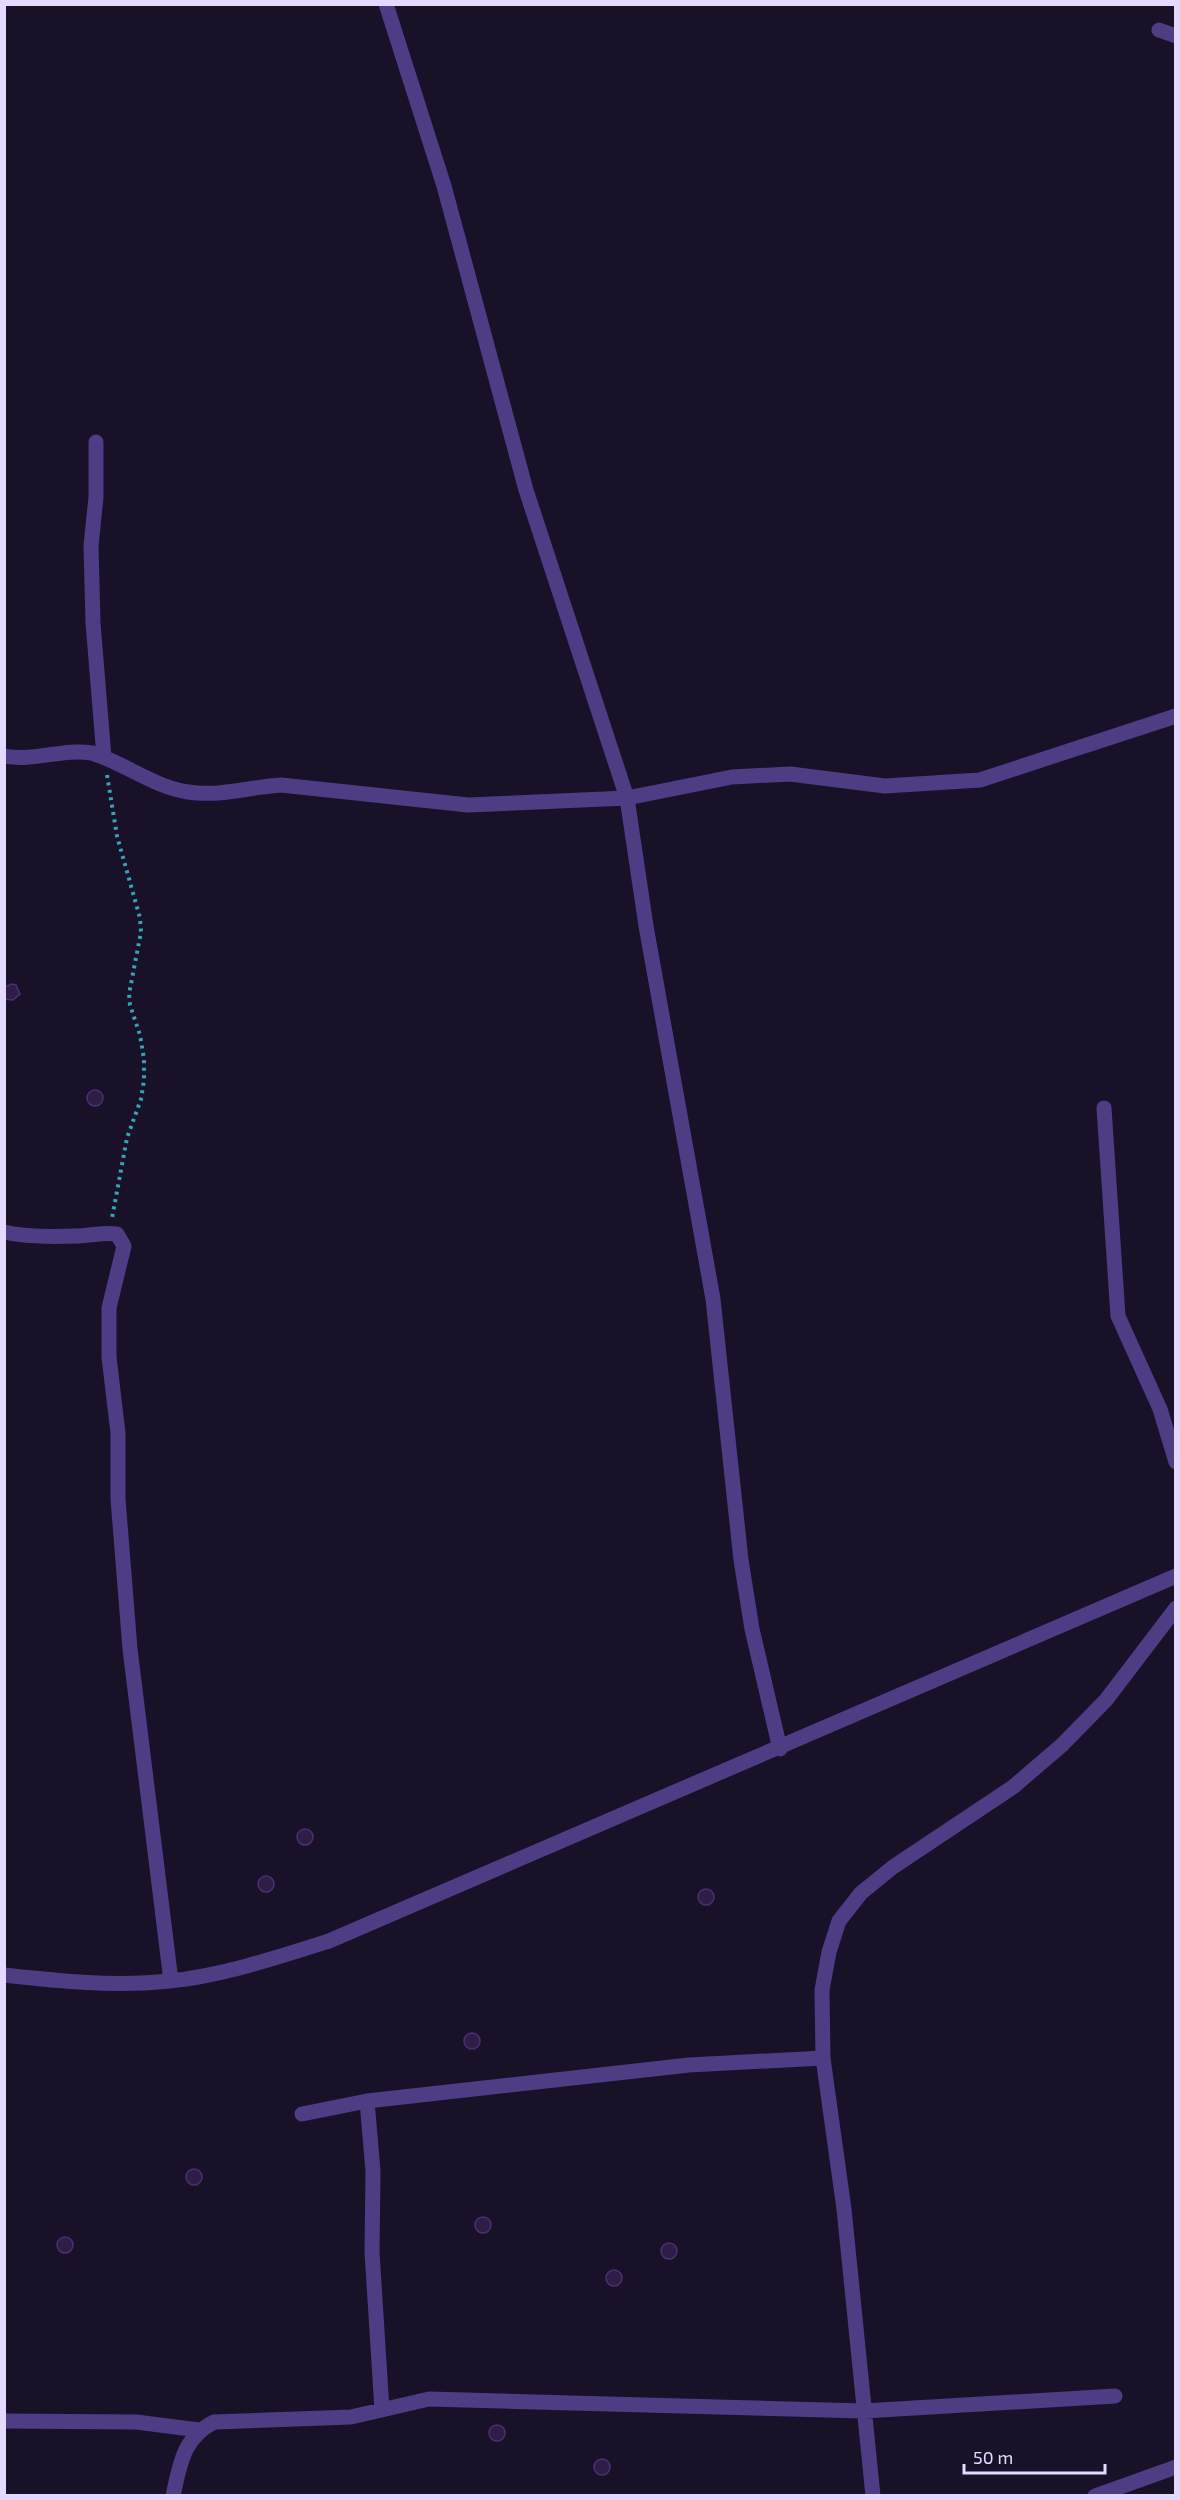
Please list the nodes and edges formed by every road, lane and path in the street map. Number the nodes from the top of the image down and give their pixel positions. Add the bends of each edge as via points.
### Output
1 (386, 4) edge
2 (1159, 30) dead end
3 (1176, 36) edge
4 (96, 442) dead end
5 (1176, 716) edge
6 (4, 756) edge
7 (104, 757) junction
8 (627, 798) junction
9 (1104, 1108) dead end
10 (4, 1232) edge
11 (108, 1233) junction
12 (1176, 1462) edge
13 (1176, 1576) edge
14 (1176, 1608) edge
15 (780, 1749) junction
16 (5, 1973) edge
17 (171, 1981) junction
18 (823, 2058) junction
19 (367, 2101) junction
20 (302, 2114) dead end
21 (1115, 2396) dead end
22 (382, 2410) junction
23 (864, 2411) junction
24 (4, 2421) edge
25 (199, 2430) junction
26 (1176, 2467) edge
27 (174, 2496) edge
28 (873, 2496) edge
29 (1095, 2496) edge

1 - 8 street via 444,186 526,490
2 - 3 street
4 - 7 street via 91,546
5 - 8 street via 980,780 885,786 790,774 755,775
6 - 7 street via 28,758 81,751
7 - 8 street via 186,792 215,794 281,784 468,805
7 - 11 path via 117,836 140,918 129,994 144,1059 141,1099 127,1138
8 - 15 street via 712,1299 741,1560
9 - 12 street via 1118,1316 1160,1409
10 - 11 street via 74,1236
11 - 17 street via 117,1234 124,1246 108,1325 118,1499 130,1649
13 - 15 street
14 - 18 street via 1106,1700 1062,1744 1013,1787 893,1867 861,1893 839,1921 822,1990
15 - 17 street via 329,1941 263,1962
16 - 17 street via 57,1981
18 - 19 street via 689,2065
18 - 23 street via 844,2209
19 - 20 street
19 - 22 street
21 - 23 street
22 - 23 street via 429,2399
22 - 25 street via 351,2417 214,2422
23 - 28 street
24 - 25 street via 136,2422
25 - 27 street via 187,2444
26 - 29 street

